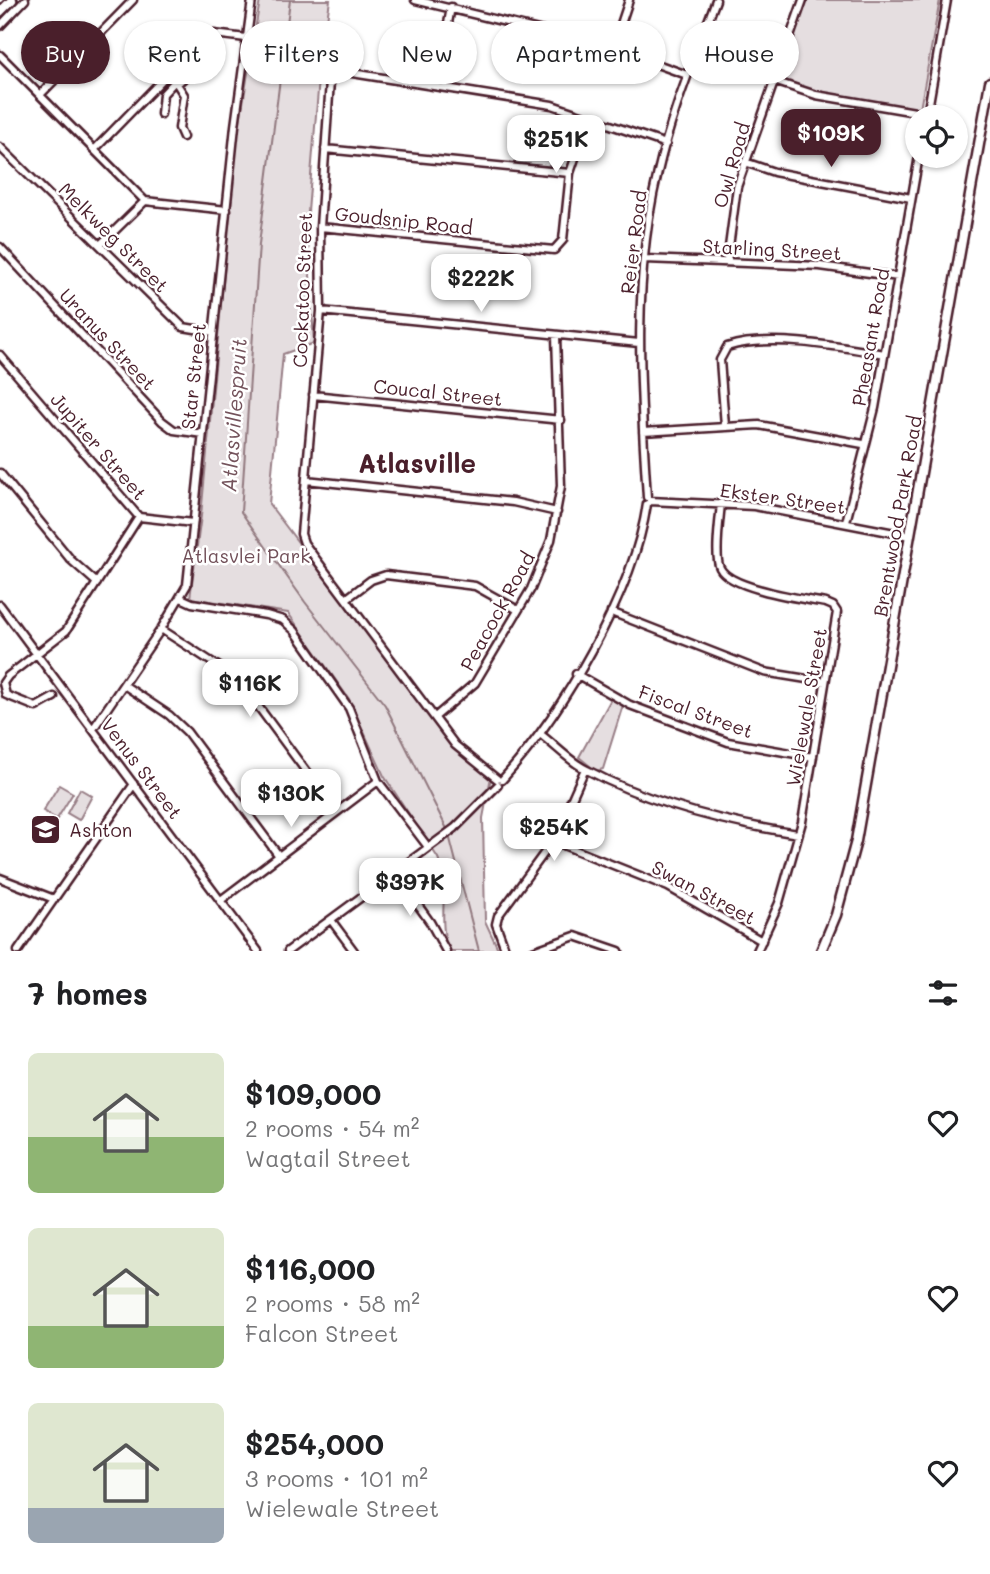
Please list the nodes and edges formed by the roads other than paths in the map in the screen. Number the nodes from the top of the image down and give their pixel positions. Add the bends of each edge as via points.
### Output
1 (5, 0) edge
2 (12, 0) edge
3 (25, 0) edge
4 (133, 0) edge
5 (253, 0) edge
6 (415, 0) edge
7 (629, 0) edge
8 (716, 0) edge
9 (803, 0) edge
10 (947, 0) edge
11 (0, 6) edge
12 (451, 7) junction
13 (0, 12) edge
14 (249, 21) edge
15 (448, 21) edge
16 (506, 21) edge
17 (622, 21) edge
18 (708, 21) edge
19 (795, 21) edge
20 (0, 26) edge
21 (0, 55) edge
22 (378, 78) edge
23 (990, 82) edge
24 (159, 84) edge
25 (175, 84) edge
26 (178, 84) edge
27 (241, 84) edge
28 (437, 84) edge
29 (684, 84) edge
30 (773, 84) edge
31 (785, 84) edge
32 (41, 94) junction
33 (929, 105) edge
34 (905, 112) edge
35 (161, 114) dead end
36 (589, 117) junction
37 (183, 137) dead end
38 (666, 144) junction
39 (0, 148) edge
40 (95, 149) junction
41 (325, 149) junction
42 (746, 162) junction
43 (917, 168) edge
44 (570, 173) junction
45 (911, 198) junction
46 (145, 201) junction
47 (227, 210) junction
48 (320, 227) junction
49 (100, 245) junction
50 (0, 247) edge
51 (645, 259) junction
52 (727, 262) junction
53 (898, 277) junction
54 (321, 311) junction
55 (213, 332) junction
56 (556, 336) junction
57 (639, 343) junction
58 (884, 354) junction
59 (0, 355) edge
60 (313, 396) junction
61 (561, 420) junction
62 (725, 426) junction
63 (643, 432) junction
64 (203, 434) junction
65 (863, 444) junction
66 (0, 472) edge
67 (306, 481) junction
68 (648, 500) junction
69 (721, 503) junction
70 (557, 512) junction
71 (139, 517) junction
72 (846, 522) junction
73 (193, 523) junction
74 (910, 536) junction
75 (97, 583) junction
76 (181, 598) junction
77 (346, 599) junction
78 (0, 605) edge
79 (517, 610) junction
80 (611, 612) junction
81 (161, 629) junction
82 (38, 654) junction
83 (0, 672) edge
84 (576, 674) junction
85 (8, 676) junction
86 (825, 682) junction
87 (124, 685) junction
88 (54, 697) dead end
89 (435, 717) junction
90 (93, 729) junction
91 (540, 734) junction
92 (813, 757) junction
93 (585, 769) junction
94 (378, 781) junction
95 (499, 781) junction
96 (134, 784) junction
97 (336, 812) junction
98 (798, 834) junction
99 (553, 841) junction
100 (428, 847) junction
101 (279, 856) junction
102 (394, 873) junction
103 (0, 878) edge
104 (54, 899) junction
105 (221, 900) junction
106 (331, 920) junction
107 (762, 941) junction
108 (18, 951) edge
109 (258, 951) edge
110 (288, 951) edge
111 (354, 951) edge
112 (446, 951) edge
113 (506, 951) edge
114 (533, 951) edge
115 (619, 951) edge
116 (757, 951) edge
117 (821, 951) edge

1 - 11 street
2 - 13 street
3 - 20 street
4 - 32 street
5 - 14 street, Star Street
6 - 12 street
7 - 17 street
8 - 18 street, Reier Road
9 - 19 street, Owl Road
10 - 33 street
12 - 15 street
12 - 16 street
21 - 32 street
22 - 41 street, Cockatoo Street via 336,74 329,84
23 - 74 street, Brentwood Park Road
24 - 40 street
25 - 35 street via 163,94
26 - 37 street via 184,95 179,128
27 - 47 street, Star Street
28 - 36 street, Cockatoo Street via 552,105
29 - 38 street, Reier Road
30 - 42 street, Owl Road
31 - 34 street via 816,95
32 - 40 street
36 - 38 street, Cockatoo Street
36 - 44 street, Goudsnip Road
38 - 51 street, Reier Road via 652,197
39 - 49 street, Melkweg Street
40 - 46 street
41 - 44 street
41 - 48 street, Cockatoo Street
42 - 45 street via 774,172
42 - 52 street, Owl Road via 732,212
43 - 45 street, Pheasant Road
44 - 48 street, Goudsnip Road via 563,240 551,250
45 - 53 street, Pheasant Road
46 - 47 street
46 - 49 street
47 - 55 street, Star Street
48 - 54 street, Cockatoo Street
49 - 55 street, Melkweg Street via 183,327
50 - 64 street, Uranus Street via 162,421 174,430
51 - 52 street, Starling Street
51 - 57 street, Reier Road
52 - 53 street, Starling Street via 838,267
53 - 58 street, Pheasant Road
54 - 56 street
54 - 60 street, Cockatoo Street
55 - 64 street, Star Street
56 - 57 street
56 - 61 street, Peacock Road
57 - 63 street, Reier Road
58 - 62 street via 810,343 727,347 720,357
58 - 65 street, Pheasant Road via 875,408
59 - 71 street, Jupiter Street
60 - 61 street, Coucal Street
60 - 67 street, Cockatoo Street
61 - 70 street, Peacock Road
62 - 63 street
62 - 65 street via 759,425
63 - 68 street, Reier Road
64 - 73 street, Star Street
65 - 72 street, Pheasant Road
66 - 75 street via 71,560
67 - 70 street via 513,502
67 - 77 street, Cockatoo Street via 301,523 304,543
68 - 69 street, Ekster Street
68 - 80 street, Reier Road via 639,545
69 - 72 street, Ekster Street
69 - 86 street, Wielewale Street via 718,563 726,576 833,606 837,612
70 - 79 street, Peacock Road via 543,566
71 - 73 street, Jupiter Street
71 - 75 street
72 - 74 street, Ekster Street
73 - 76 street, Star Street via 187,585
74 - 117 street, Brentwood Park Road via 856,841
75 - 82 street via 66,631
76 - 81 street, Star Street
76 - 94 street via 283,620 295,631 349,708
77 - 79 street via 386,575 475,586
77 - 89 street, Cockatoo Street
78 - 82 street, Venus Street
79 - 89 street, Peacock Road via 475,683
80 - 84 street, Reier Road
80 - 86 street via 764,672
81 - 87 street, Star Street
81 - 97 street via 237,680
82 - 85 street
82 - 90 street, Venus Street
83 - 85 street
84 - 91 street, Reier Road
84 - 92 street, Fiscal Street via 630,705 728,743
85 - 88 street via 3,691 11,697 36,707
86 - 92 street, Wielewale Street
87 - 90 street, Star Street
87 - 101 street via 187,732
89 - 95 street, Cockatoo Street via 455,745
90 - 96 street, Venus Street
91 - 93 street
91 - 95 street, Reier Road
92 - 98 street, Wielewale Street
93 - 98 street via 712,819
93 - 99 street
94 - 97 street
94 - 100 street
95 - 100 street, Reier Road via 455,828
96 - 104 street
96 - 105 street, Venus Street
97 - 101 street
98 - 107 street, Wielewale Street via 779,903
99 - 107 street, Swan Street via 668,887
99 - 113 street via 498,916 496,924
100 - 102 street, Reier Road
101 - 105 street
102 - 106 street, Reier Road
102 - 112 street
103 - 104 street
104 - 108 street
105 - 109 street, Venus Street
106 - 110 street, Reier Road
106 - 111 street
107 - 116 street, Wielewale Street
114 - 115 street via 575,936

